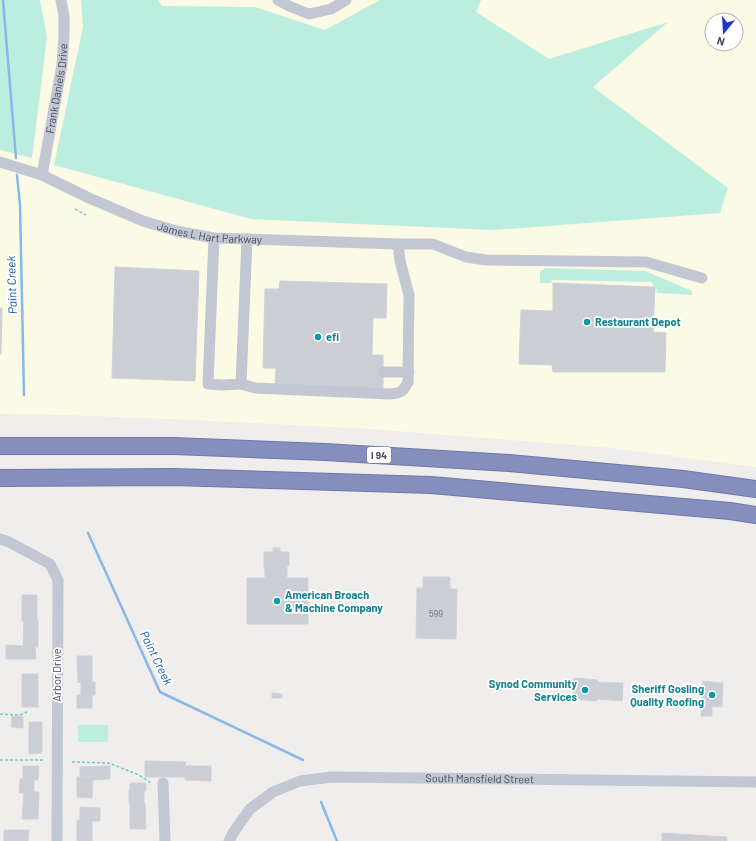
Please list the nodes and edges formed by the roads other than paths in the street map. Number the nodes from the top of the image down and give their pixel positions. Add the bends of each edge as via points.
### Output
1 (61, 0) edge
2 (278, 0) edge
3 (346, 0) edge
4 (0, 162) edge
5 (42, 175) junction
6 (214, 238) junction
7 (247, 239) junction
8 (398, 244) junction
9 (702, 278) dead end
10 (384, 372) dead end
11 (408, 372) junction
12 (241, 384) junction
13 (0, 446) edge
14 (0, 478) edge
15 (756, 489) edge
16 (756, 515) edge
17 (1, 539) edge
18 (756, 782) edge
19 (163, 783) dead end
20 (56, 841) edge
21 (165, 841) edge
22 (229, 841) edge

1 - 5 street, Frank Daniels Drive via 64,16 62,65
2 - 3 street via 309,14 330,9
4 - 5 street, James L Hart Parkway
5 - 6 street, James L Hart Parkway via 143,221 176,231
6 - 7 street, James L Hart Parkway
6 - 12 street via 208,384
7 - 8 street, James L Hart Parkway
7 - 12 street
8 - 9 street, James L Hart Parkway via 433,244 466,257 486,260 646,262
8 - 11 street via 409,295
10 - 11 street
11 - 12 street via 408,382 399,393 255,388
13 - 15 highway, I 94 via 174,446 325,452 509,463 683,479
14 - 16 highway via 174,477 431,485
17 - 20 street, Arbor Drive via 50,564 58,580
18 - 22 street, South Mansfield Street via 331,777 300,781 273,792 250,809
19 - 21 street

